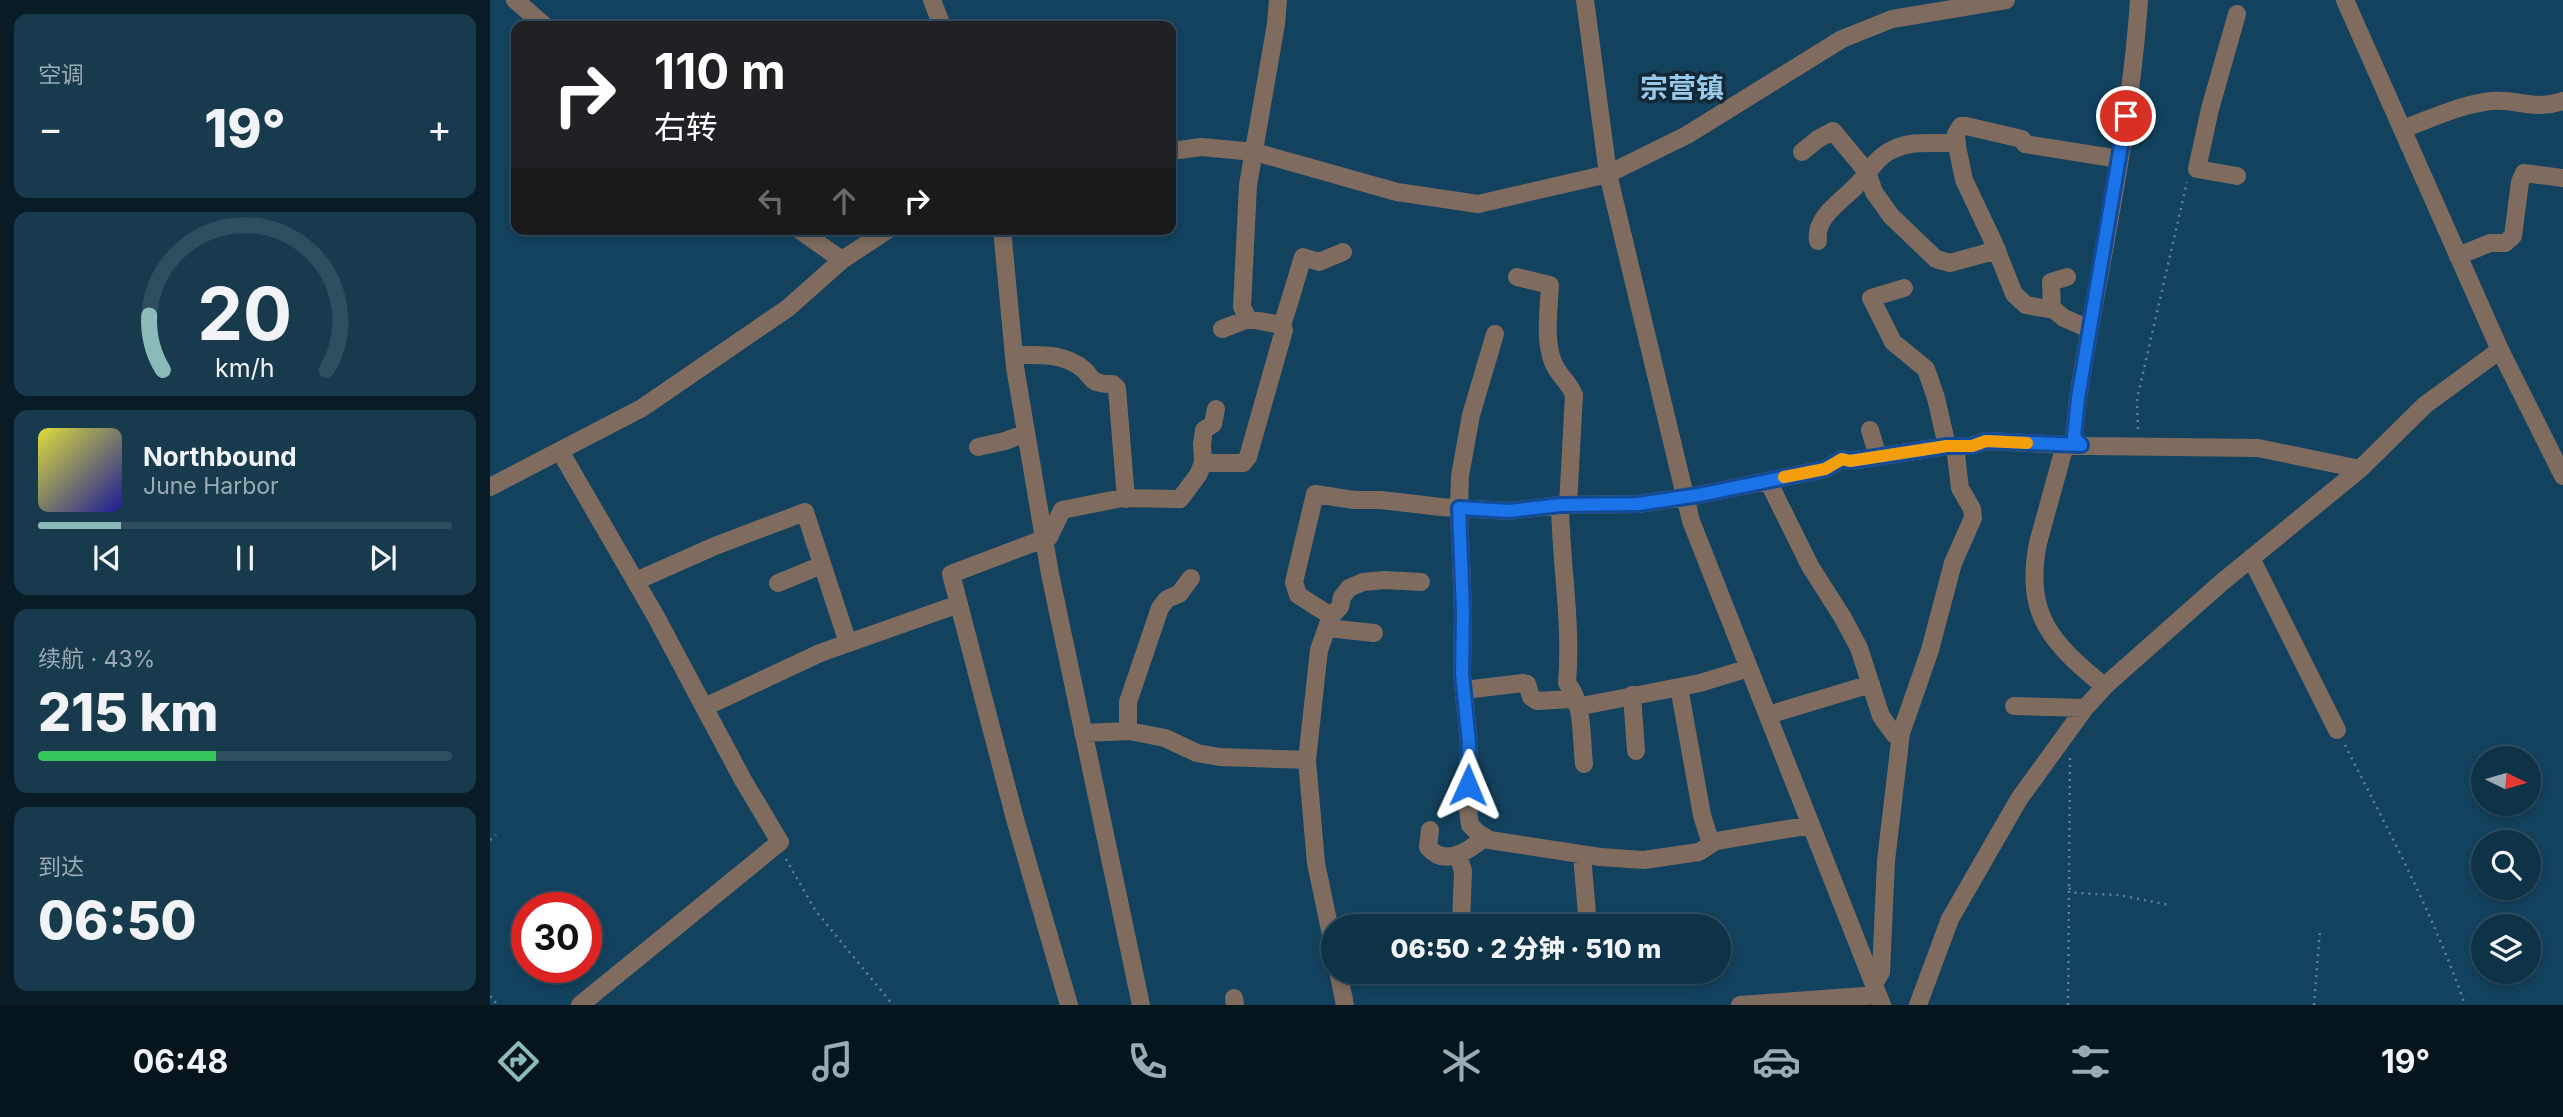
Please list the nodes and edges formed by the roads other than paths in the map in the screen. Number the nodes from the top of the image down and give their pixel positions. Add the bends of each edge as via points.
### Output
1 (515, 0) edge
2 (932, 0) edge
3 (1278, 0) edge
4 (1585, 0) edge
5 (2006, 0) edge
6 (2139, 0) edge
7 (2345, 0) edge
8 (2237, 14) dead end
9 (539, 21) edge
10 (940, 21) edge
11 (2563, 101) edge
12 (2402, 129) junction
13 (1957, 142) junction
14 (1176, 150) edge
15 (1255, 152) junction
16 (1802, 152) dead end
17 (2119, 159) junction
18 (1867, 172) junction
19 (1608, 174) junction
20 (2237, 176) dead end
21 (2563, 178) edge
22 (807, 235) edge
23 (880, 235) edge
24 (1003, 235) edge
25 (1818, 241) dead end
26 (1997, 250) junction
27 (1343, 252) dead end
28 (2458, 257) junction
29 (842, 260) junction
30 (2067, 276) dead end
31 (1517, 277) dead end
32 (1904, 288) dead end
33 (2052, 309) junction
34 (1248, 319) junction
35 (1282, 326) junction
36 (1222, 329) dead end
37 (2089, 329) junction
38 (1494, 334) dead end
39 (2500, 351) junction
40 (1014, 355) junction
41 (1216, 410) dead end
42 (1870, 430) dead end
43 (1026, 433) junction
44 (2073, 445) junction
45 (1951, 446) junction
46 (978, 447) dead end
47 (560, 451) junction
48 (1878, 457) junction
49 (1203, 463) junction
50 (2360, 469) junction
51 (2563, 476) edge
52 (1768, 481) junction
53 (490, 487) edge
54 (1685, 496) junction
55 (1126, 499) junction
56 (1564, 505) junction
57 (1459, 508) junction
58 (1043, 538) junction
59 (2251, 558) junction
60 (822, 565) junction
61 (1191, 578) dead end
62 (636, 581) junction
63 (1421, 582) dead end
64 (778, 583) dead end
65 (959, 604) junction
66 (1329, 622) junction
67 (1374, 633) dead end
68 (848, 643) junction
69 (1749, 668) junction
70 (1871, 684) junction
71 (2104, 686) junction
72 (1679, 687) junction
73 (1464, 690) junction
74 (1632, 695) junction
75 (1578, 706) junction
76 (2014, 706) dead end
77 (705, 707) junction
78 (2085, 708) junction
79 (1768, 715) junction
80 (2337, 730) road end
81 (1128, 731) junction
82 (1083, 733) junction
83 (1901, 733) junction
84 (1636, 751) dead end
85 (1307, 760) junction
86 (1584, 764) dead end
87 (1811, 825) junction
88 (1430, 830) dead end
89 (1485, 837) junction
90 (1711, 845) junction
91 (1458, 855) junction
92 (1582, 855) junction
93 (1327, 914) edge
94 (1461, 914) edge
95 (1587, 914) edge
96 (1341, 984) edge
97 (1878, 995) edge
98 (580, 1005) edge
99 (1069, 1005) edge
100 (1141, 1005) edge
101 (1345, 1005) edge
102 (1740, 1005) edge
103 (1918, 1005) edge

1 - 9 street
2 - 10 street
3 - 15 street
4 - 19 street
5 - 19 street via 1892,19 1842,39 1687,135
6 - 17 street
7 - 12 street
8 - 20 street via 2197,169
11 - 12 street via 2548,106 2473,103
12 - 28 street
13 - 17 street via 1956,134 1966,126 2010,135 2025,144
13 - 18 street via 1904,145 1874,161
13 - 26 street via 1964,180
14 - 15 street via 1201,147
15 - 19 street via 1397,192 1478,204
15 - 34 street via 1248,185 1242,307
16 - 18 street via 1833,131
17 - 37 street
18 - 25 street via 1836,202 1821,225
18 - 26 street via 1891,216 1936,259 1950,263
19 - 54 street
21 - 28 street via 2524,173 2513,236 2505,243 2490,243
22 - 29 street
23 - 29 street
24 - 40 street
26 - 33 street via 2014,295 2026,305
27 - 35 street via 1318,262 1303,257
28 - 39 street
29 - 47 street via 789,308 724,353 642,408
30 - 33 street via 2052,282
31 - 56 street via 1550,285 1552,359 1574,395
32 - 45 street via 1871,298 1893,342 1926,369
33 - 37 street
34 - 35 street
34 - 36 street
35 - 49 street via 1248,457 1243,463
37 - 44 street
38 - 57 street via 1471,415
39 - 50 street via 2424,405
39 - 51 street
40 - 43 street
40 - 55 street via 1064,359 1097,384 1117,388
41 - 49 street via 1213,424 1204,430
42 - 48 street
43 - 46 street
43 - 58 street
44 - 45 street via 1986,441
44 - 50 street via 2258,447
44 - 71 street via 2036,550 2037,602 2052,637
45 - 48 street
45 - 83 street via 1960,488 1973,518 1953,563
47 - 53 street
47 - 62 street
48 - 52 street via 1842,459 1825,469
49 - 55 street via 1180,499
50 - 59 street
52 - 54 street
52 - 70 street via 1810,566 1859,648
54 - 56 street via 1638,504
54 - 69 street
55 - 58 street via 1062,510 1049,537
56 - 57 street via 1509,511
56 - 75 street via 1561,550 1569,631 1567,683
57 - 66 street via 1315,495 1294,582 1298,595
57 - 73 street
58 - 65 street via 951,574
58 - 82 street
59 - 71 street
59 - 80 street
60 - 62 street via 804,512
60 - 64 street
60 - 68 street
61 - 81 street via 1160,608 1128,702
62 - 77 street
63 - 66 street via 1385,580 1349,588
65 - 68 street
65 - 99 street
66 - 67 street
66 - 85 street via 1319,650
68 - 77 street
69 - 72 street
69 - 79 street
70 - 79 street
70 - 83 street via 1881,716 1894,734
71 - 78 street
72 - 74 street
72 - 90 street
73 - 75 street via 1523,683 1537,701 1572,699
73 - 89 street via 1470,824
74 - 75 street
74 - 84 street
75 - 86 street
76 - 78 street
77 - 98 street via 780,842
78 - 103 street via 2018,799 1950,919
79 - 87 street
81 - 82 street
81 - 85 street via 1220,757
82 - 100 street
83 - 97 street via 1886,861
85 - 93 street via 1316,863
87 - 90 street
87 - 97 street
88 - 91 street via 1428,847 1432,852
89 - 91 street
89 - 92 street
90 - 92 street via 1699,852 1644,860
91 - 94 street via 1463,871
92 - 95 street
96 - 101 street
97 - 102 street

